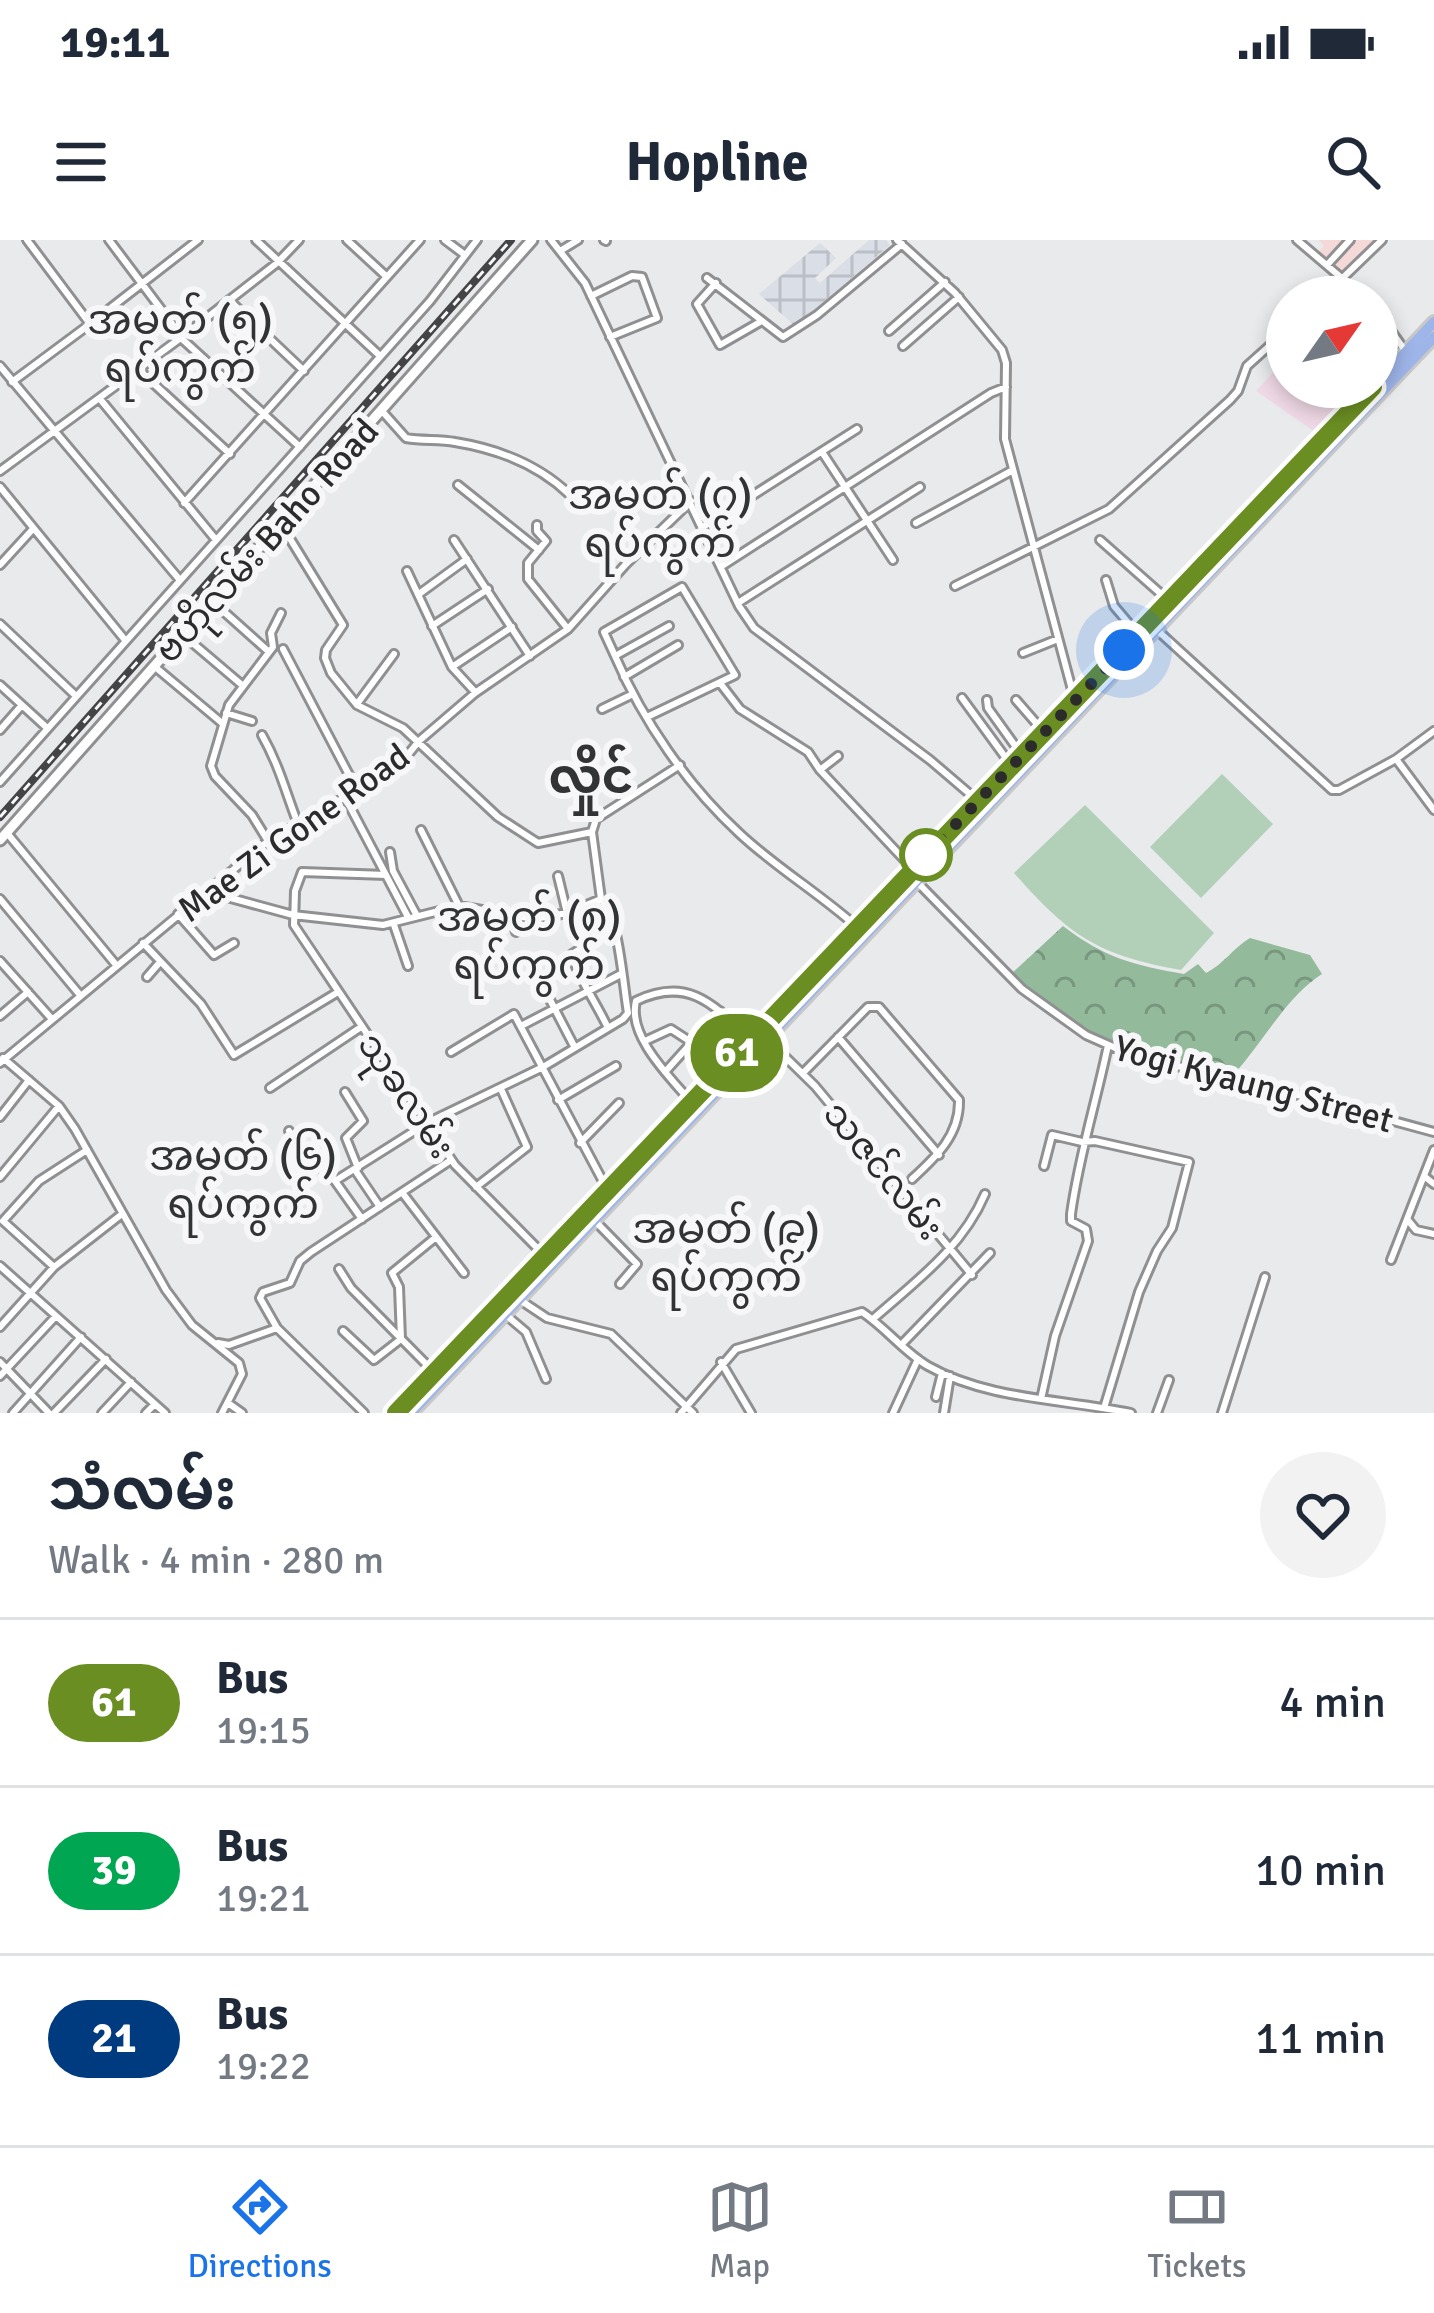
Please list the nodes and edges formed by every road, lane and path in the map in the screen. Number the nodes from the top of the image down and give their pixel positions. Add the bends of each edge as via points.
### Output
1 (26, 240) edge
2 (110, 240) edge
3 (198, 240) edge
4 (256, 240) edge
5 (299, 240) edge
6 (347, 240) edge
7 (420, 240) edge
8 (445, 240) edge
9 (477, 240) edge
10 (532, 240) edge
11 (551, 240) edge
12 (578, 240) edge
13 (1350, 240) edge
14 (1382, 240) edge
15 (1301, 241) edge
16 (899, 242) edge
17 (187, 243) edge
18 (560, 251) junction
19 (464, 255) junction
20 (277, 262) junction
21 (1328, 265) junction
22 (1342, 276) edge
23 (1346, 276) edge
24 (387, 277) junction
25 (707, 278) dead end
26 (945, 282) junction
27 (142, 283) junction
28 (716, 283) junction
29 (591, 296) junction
30 (959, 297) junction
31 (230, 300) junction
32 (760, 322) junction
33 (1434, 322) edge
34 (90, 324) junction
35 (345, 325) junction
36 (889, 331) dead end
37 (1398, 336) edge
38 (182, 337) junction
39 (610, 337) junction
40 (1434, 338) edge
41 (903, 346) dead end
42 (1266, 349) edge
43 (1411, 352) junction
44 (380, 356) junction
45 (1398, 364) edge
46 (0, 366) edge
47 (1398, 367) edge
48 (139, 370) junction
49 (304, 371) junction
50 (13, 382) junction
51 (1006, 388) junction
52 (100, 399) junction
53 (1361, 408) edge
54 (381, 410) junction
55 (264, 415) junction
56 (857, 429) dead end
57 (55, 434) junction
58 (300, 447) junction
59 (821, 451) junction
60 (230, 454) junction
61 (1014, 469) junction
62 (0, 471) edge
63 (458, 485) dead end
64 (0, 487) edge
65 (845, 487) junction
66 (920, 487) dead end
67 (570, 495) dead end
68 (691, 501) junction
69 (184, 503) junction
70 (1258, 518) junction
71 (869, 521) junction
72 (281, 524) junction
73 (916, 524) dead end
74 (537, 525) dead end
75 (703, 527) junction
76 (32, 530) junction
77 (216, 540) junction
78 (454, 540) dead end
79 (1100, 540) dead end
80 (1032, 546) junction
81 (539, 550) junction
82 (467, 559) junction
83 (892, 560) dead end
84 (0, 566) edge
85 (722, 566) junction
86 (407, 571) dead end
87 (178, 579) junction
88 (1106, 580) dead end
89 (955, 586) dead end
90 (488, 589) junction
91 (419, 594) junction
92 (212, 601) junction
93 (738, 602) junction
94 (1171, 602) junction
95 (281, 613) dead end
96 (0, 625) edge
97 (432, 626) junction
98 (669, 626) dead end
99 (512, 627) junction
100 (1154, 627) junction
101 (568, 629) junction
102 (182, 634) junction
103 (1139, 634) junction
104 (1058, 639) junction
105 (125, 640) junction
106 (678, 645) dead end
107 (284, 649) dead end
108 (269, 652) junction
109 (1023, 653) dead end
110 (1128, 653) junction
111 (394, 654) dead end
112 (530, 656) junction
113 (615, 656) junction
114 (154, 666) junction
115 (452, 667) junction
116 (624, 676) junction
117 (720, 683) junction
118 (242, 685) junction
119 (0, 686) edge
120 (475, 692) junction
121 (633, 694) junction
122 (76, 697) junction
123 (962, 698) dead end
124 (987, 700) dead end
125 (1016, 700) dead end
126 (1078, 704) junction
127 (22, 705) junction
128 (357, 705) junction
129 (602, 709) dead end
130 (226, 713) junction
131 (647, 718) junction
132 (252, 721) dead end
133 (222, 723) junction
134 (47, 728) junction
135 (0, 730) edge
136 (1043, 731) junction
137 (1434, 731) edge
138 (262, 735) dead end
139 (419, 741) junction
140 (1037, 746) junction
141 (838, 756) dead end
142 (1396, 758) junction
143 (1017, 763) junction
144 (680, 765) junction
145 (820, 770) junction
146 (0, 782) edge
147 (358, 792) junction
148 (346, 799) junction
149 (978, 806) junction
150 (1434, 810) edge
151 (298, 824) junction
152 (421, 830) dead end
153 (592, 832) junction
154 (3, 836) edge
155 (268, 841) junction
156 (391, 852) dead end
157 (386, 875) junction
158 (913, 875) junction
159 (558, 876) dead end
160 (214, 883) junction
161 (227, 897) junction
162 (0, 899) edge
163 (601, 899) junction
164 (193, 902) junction
165 (459, 906) junction
166 (566, 913) junction
167 (178, 914) junction
168 (510, 914) junction
169 (292, 915) junction
170 (412, 916) junction
171 (393, 923) junction
172 (614, 928) junction
173 (516, 932) dead end
174 (862, 932) junction
175 (143, 943) junction
176 (234, 943) dead end
177 (160, 962) junction
178 (2, 966) edge
179 (117, 966) junction
180 (408, 967) dead end
181 (534, 969) dead end
182 (621, 974) junction
183 (147, 977) dead end
184 (590, 987) junction
185 (28, 992) junction
186 (338, 992) junction
187 (80, 995) junction
188 (554, 1009) junction
189 (720, 1011) junction
190 (0, 1016) edge
191 (51, 1018) junction
192 (521, 1026) junction
193 (362, 1028) junction
194 (608, 1028) junction
195 (759, 1036) junction
196 (838, 1037) junction
197 (645, 1041) junction
198 (694, 1044) junction
199 (1108, 1045) junction
200 (574, 1046) junction
201 (451, 1052) dead end
202 (1, 1059) edge
203 (616, 1066) dead end
204 (543, 1067) junction
205 (665, 1072) junction
206 (719, 1072) junction
207 (803, 1073) junction
208 (29, 1080) junction
209 (270, 1088) dead end
210 (501, 1088) junction
211 (345, 1092) dead end
212 (559, 1100) junction
213 (619, 1102) dead end
214 (691, 1102) junction
215 (58, 1106) junction
216 (0, 1117) edge
217 (427, 1123) junction
218 (289, 1131) dead end
219 (1434, 1132) edge
220 (1082, 1142) junction
221 (580, 1143) junction
222 (87, 1150) junction
223 (1434, 1150) edge
224 (939, 1155) junction
225 (452, 1160) junction
226 (1044, 1166) dead end
227 (357, 1169) junction
228 (1424, 1176) junction
229 (0, 1177) edge
230 (912, 1180) dead end
231 (335, 1181) junction
232 (1434, 1184) edge
233 (476, 1187) junction
234 (608, 1192) junction
235 (985, 1194) dead end
236 (404, 1195) junction
237 (381, 1208) junction
238 (122, 1214) junction
239 (591, 1218) junction
240 (362, 1219) junction
241 (2, 1220) edge
242 (1407, 1220) junction
243 (1434, 1234) edge
244 (436, 1237) junction
245 (950, 1250) junction
246 (990, 1253) dead end
247 (1391, 1260) dead end
248 (550, 1261) junction
249 (0, 1267) edge
250 (54, 1267) junction
251 (339, 1269) dead end
252 (464, 1273) dead end
253 (972, 1275) junction
254 (1265, 1276) dead end
255 (620, 1284) dead end
256 (30, 1293) junction
257 (516, 1296) junction
258 (506, 1315) junction
259 (3, 1316) edge
260 (56, 1316) junction
261 (873, 1319) junction
262 (0, 1327) edge
263 (278, 1328) junction
264 (343, 1331) dead end
265 (81, 1337) junction
266 (401, 1339) junction
267 (211, 1341) junction
268 (901, 1345) junction
269 (106, 1359) junction
270 (918, 1359) junction
271 (721, 1362) junction
272 (2, 1369) edge
273 (946, 1375) junction
274 (438, 1377) junction
275 (546, 1379) dead end
276 (1169, 1380) dead end
277 (131, 1382) junction
278 (29, 1395) junction
279 (936, 1397) dead end
280 (1041, 1400) junction
281 (228, 1403) junction
282 (155, 1404) junction
283 (1105, 1408) junction
284 (687, 1411) edge
285 (14, 1413) edge
286 (51, 1413) edge
287 (102, 1413) edge
288 (146, 1413) edge
289 (165, 1413) edge
290 (222, 1413) edge
291 (242, 1413) edge
292 (364, 1413) edge
293 (396, 1413) edge
294 (412, 1413) edge
295 (751, 1413) edge
296 (893, 1413) edge
297 (944, 1413) edge
298 (1132, 1413) edge
299 (1157, 1413) edge
300 (1222, 1413) edge

1 - 34 street
2 - 27 street
3 - 17 street
4 - 20 street
5 - 20 street
6 - 24 street
7 - 24 street
8 - 19 street
9 - 19 street
10 - 54 main road, ဗဟိုလမ်း Baho Road
11 - 18 street
12 - 18 street
13 - 21 street
14 - 23 street
15 - 21 street
16 - 26 street
16 - 32 street via 786,336
17 - 27 street
18 - 29 street
19 - 44 street
20 - 31 street
20 - 35 street
21 - 22 street
24 - 35 street
25 - 28 street
26 - 30 street
26 - 36 street
27 - 34 street
27 - 38 street
28 - 32 street
28 - 32 street via 697,304 720,345
29 - 39 street
29 - 39 street via 642,277 656,318
30 - 41 street
30 - 51 street via 1002,350
31 - 38 street
31 - 49 street
33 - 43 main road
34 - 50 street
35 - 44 street
35 - 49 street
37 - 43 street
38 - 48 street
38 - 55 street
39 - 68 street
40 - 43 main road
42 - 80 street via 1230,400 1109,509
43 - 45 main road
43 - 47 main road
44 - 58 street
46 - 50 street
48 - 52 street
48 - 60 street
49 - 55 street
50 - 57 street
51 - 61 street via 1005,439
51 - 65 street
52 - 57 street
52 - 69 street
53 - 70 main road
54 - 67 street via 406,438 499,452
54 - 72 main road, ဗဟိုလမ်း Baho Road
55 - 58 street
55 - 60 street
56 - 59 street
57 - 62 street
57 - 87 street
58 - 77 street
59 - 65 street
59 - 75 street
60 - 69 street
61 - 73 street
61 - 80 street
63 - 81 street
64 - 76 street
65 - 71 street
65 - 85 street
66 - 71 street
68 - 75 street
68 - 101 street, Mae Zi Gone Road
69 - 77 street
70 - 94 main road
70 - 100 main road
71 - 83 street
71 - 93 street
72 - 92 main road, ဗဟိုလမ်း Baho Road
72 - 128 street via 343,626 325,658
74 - 81 street via 546,541
75 - 85 street
76 - 84 street
76 - 105 street
77 - 87 street
78 - 82 street
79 - 94 street
80 - 89 street
80 - 104 street
81 - 101 street via 528,579
82 - 90 street
82 - 91 street
85 - 93 street
86 - 91 street
87 - 105 street
88 - 103 street via 1114,606
90 - 97 street
90 - 99 street
91 - 97 street
92 - 102 main road, ဗဟိုလမ်း Baho Road
92 - 108 street
93 - 149 street via 754,628 931,760
94 - 100 main road
95 - 108 street
96 - 122 street
97 - 115 street
98 - 113 street
99 - 112 street
99 - 115 street
100 - 103 main road
100 - 110 main road
100 - 142 street via 1332,790
101 - 112 street, Mae Zi Gone Road
102 - 114 main road, ဗဟိုလမ်း Baho Road
102 - 118 street
103 - 110 main road
104 - 109 street
104 - 126 street
105 - 122 street
106 - 116 street
107 - 147 street
108 - 118 street
110 - 126 main road
111 - 128 street
112 - 120 street, Mae Zi Gone Road
113 - 116 street
113 - 117 street via 605,629 682,587 736,674
114 - 133 street
114 - 154 main road, ဗဟိုလမ်း Baho Road
115 - 120 street
116 - 121 street
117 - 131 street
117 - 145 street, Yogi Kyaung Street via 740,709 808,752
118 - 130 street
119 - 127 street
120 - 139 street, Mae Zi Gone Road
121 - 129 street
121 - 131 street
122 - 134 street
123 - 143 street
124 - 143 street
125 - 136 street
126 - 136 main road
126 - 140 main road
127 - 134 street
127 - 135 street
128 - 139 street
130 - 132 street
130 - 133 street
131 - 144 street
133 - 155 street via 211,766
134 - 146 street
136 - 140 main road
137 - 142 street
138 - 151 street
139 - 147 street, Mae Zi Gone Road
139 - 153 street via 497,818 538,843
140 - 143 main road
141 - 145 street
142 - 150 street
143 - 149 main road
144 - 153 street via 601,814
144 - 174 street via 740,834
145 - 158 street, Yogi Kyaung Street
147 - 148 street, Mae Zi Gone Road
148 - 151 street, Mae Zi Gone Road
148 - 157 street
149 - 158 main road
151 - 155 street, Mae Zi Gone Road
152 - 165 street
153 - 163 street
154 - 179 street
155 - 160 street, Mae Zi Gone Road
156 - 170 street
157 - 169 street via 302,872
157 - 170 street
158 - 174 main road
158 - 199 street, Yogi Kyaung Street via 1022,989
159 - 166 street
160 - 161 street
160 - 164 street, Mae Zi Gone Road
161 - 164 street
161 - 169 street
162 - 187 street
163 - 166 street
163 - 172 street
164 - 167 street, Mae Zi Gone Road
165 - 168 street
165 - 170 street
166 - 168 street
167 - 175 street, Mae Zi Gone Road
167 - 176 street via 214,955
168 - 173 street
169 - 171 street
169 - 186 street, သုခလမ်း
170 - 171 street
171 - 180 street
172 - 182 street
172 - 184 street via 572,954
174 - 195 main road
175 - 177 street
175 - 179 street, Mae Zi Gone Road
177 - 183 street
177 - 186 street via 236,1055
178 - 185 street
179 - 187 street, Mae Zi Gone Road
181 - 188 street
182 - 184 street
182 - 194 street via 628,1013
184 - 188 street
184 - 194 street
185 - 190 street
185 - 191 street
186 - 193 street, သုခလမ်း
187 - 191 street, Mae Zi Gone Road
188 - 192 street
188 - 200 street
189 - 195 street, သဇင်လမ်း
189 - 197 street via 707,999 660,989 636,1001 632,1014
189 - 198 street
191 - 202 street, Mae Zi Gone Road
192 - 201 street via 514,1014
192 - 204 street
193 - 209 street
193 - 217 street, သုခလမ်း
194 - 200 street
195 - 206 main road
195 - 207 street, သဇင်လမ်း
195 - 239 main road
196 - 207 street
196 - 224 street
196 - 224 street via 868,1007 879,1007 957,1095 958,1121
197 - 198 street via 670,1029
197 - 205 street
198 - 205 street
198 - 206 street
199 - 219 street, Yogi Kyaung Street
199 - 220 street
200 - 204 street
202 - 208 street
203 - 212 street
204 - 210 street
204 - 212 street
205 - 214 street
206 - 214 main road
207 - 245 street, သဇင်လမ်း
208 - 215 street
208 - 216 street
210 - 217 street
210 - 233 street via 527,1147
211 - 227 street via 363,1121 346,1138
212 - 221 street
213 - 221 street
214 - 234 main road
215 - 222 street
215 - 229 street
217 - 225 street, သုခလမ်း
217 - 227 street
218 - 231 street
220 - 226 street via 1052,1136
220 - 280 street via 1071,1221 1088,1240
220 - 283 street via 1189,1162
221 - 234 street
222 - 238 street
222 - 241 street via 39,1181
223 - 228 street
224 - 230 street
225 - 233 street, သုခလမ်း
225 - 236 street
227 - 231 street
227 - 237 street
228 - 232 street
228 - 242 street
231 - 240 street
233 - 248 street, သုခလမ်း
234 - 239 main road
235 - 245 street
236 - 237 street
236 - 244 street
237 - 240 street
238 - 250 street
238 - 267 street via 166,1290
239 - 248 main road
239 - 255 street via 637,1264
240 - 263 street via 311,1252 290,1283 263,1292
241 - 250 street
242 - 243 street
242 - 247 street
244 - 252 street
244 - 266 street via 392,1273
245 - 253 street, သဇင်လမ်း
245 - 261 street
246 - 253 street
248 - 257 main road
249 - 256 street
250 - 256 street
251 - 266 street
253 - 268 street
254 - 300 street
256 - 259 street
256 - 260 street
257 - 258 main road
257 - 274 main road
257 - 284 street via 547,1318 611,1334
258 - 274 main road
258 - 275 street via 526,1332
259 - 262 street
260 - 265 street
260 - 272 street
261 - 268 street
261 - 271 street via 844,1316 736,1349
263 - 267 street via 229,1345
263 - 292 street
264 - 266 street via 374,1360
265 - 269 street
265 - 278 street
266 - 274 street
267 - 281 street via 242,1374
268 - 270 street
269 - 277 street
269 - 286 street
270 - 273 street
270 - 296 street
271 - 284 street
271 - 295 street
272 - 278 street
273 - 279 street
273 - 280 street
273 - 297 street
274 - 293 main road
274 - 294 main road
276 - 299 street
277 - 282 street
277 - 287 street
278 - 285 street
278 - 286 street
280 - 283 street
281 - 290 street
281 - 291 street
282 - 288 street
282 - 289 street
283 - 298 street

